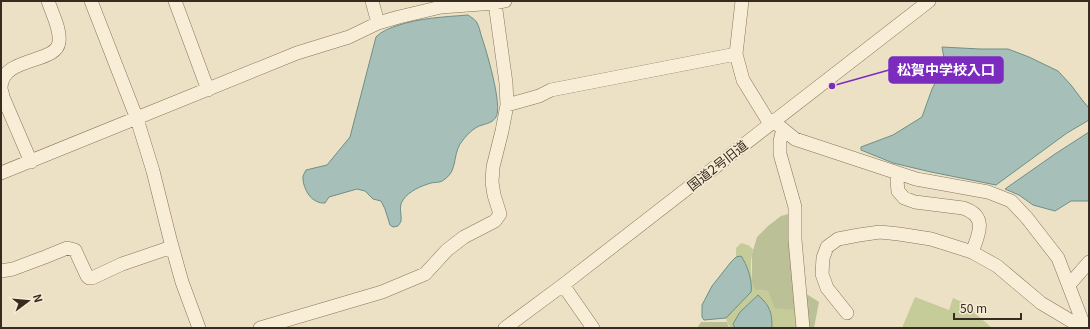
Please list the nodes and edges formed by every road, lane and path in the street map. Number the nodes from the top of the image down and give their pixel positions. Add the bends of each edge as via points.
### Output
1 (48, 1) edge
2 (91, 1) edge
3 (175, 1) edge
4 (372, 1) edge
5 (742, 1) edge
6 (929, 1) edge
7 (481, 2) edge
8 (500, 2) edge
9 (378, 23) junction
10 (736, 54) junction
11 (208, 90) junction
12 (507, 105) junction
13 (136, 119) junction
14 (778, 125) junction
15 (31, 162) junction
16 (1, 173) edge
17 (898, 173) junction
18 (172, 247) junction
19 (972, 252) junction
20 (1089, 262) edge
21 (1, 271) edge
22 (563, 285) junction
23 (1068, 285) junction
24 (847, 313) dead end
25 (199, 328) edge
26 (260, 328) edge
27 (505, 328) edge
28 (594, 328) edge
29 (803, 328) edge
30 (1084, 328) edge

1 - 15 street via 59,33 60,43 57,50 14,67 6,73 1,88
2 - 13 street
3 - 11 street
4 - 9 street
5 - 10 street
6 - 14 street, 国道2号旧道
7 - 8 street
7 - 9 street via 441,7
8 - 12 street
9 - 11 street via 349,37 297,53
10 - 12 street via 551,90
10 - 14 street via 743,80 767,119
11 - 13 street
12 - 26 street via 493,167 494,196 500,214 495,221 464,237 447,250 425,274 382,292
13 - 15 street
13 - 18 street via 153,171
14 - 17 street via 795,139
14 - 22 street, 国道2号旧道
14 - 29 street via 780,154 795,207 795,240
15 - 16 street
17 - 19 street via 898,191 904,198 915,202 963,208 971,210 977,216 980,224 979,233
17 - 23 street via 916,179 988,192 1011,201 1058,258
18 - 21 street via 122,264 92,278 87,276 75,250 67,248
18 - 25 street
19 - 24 street via 931,239 880,232 838,239 827,247 822,274 827,288
19 - 30 street via 997,266 1041,304
20 - 23 street
22 - 27 street, 国道2号旧道
22 - 28 street
23 - 30 street

